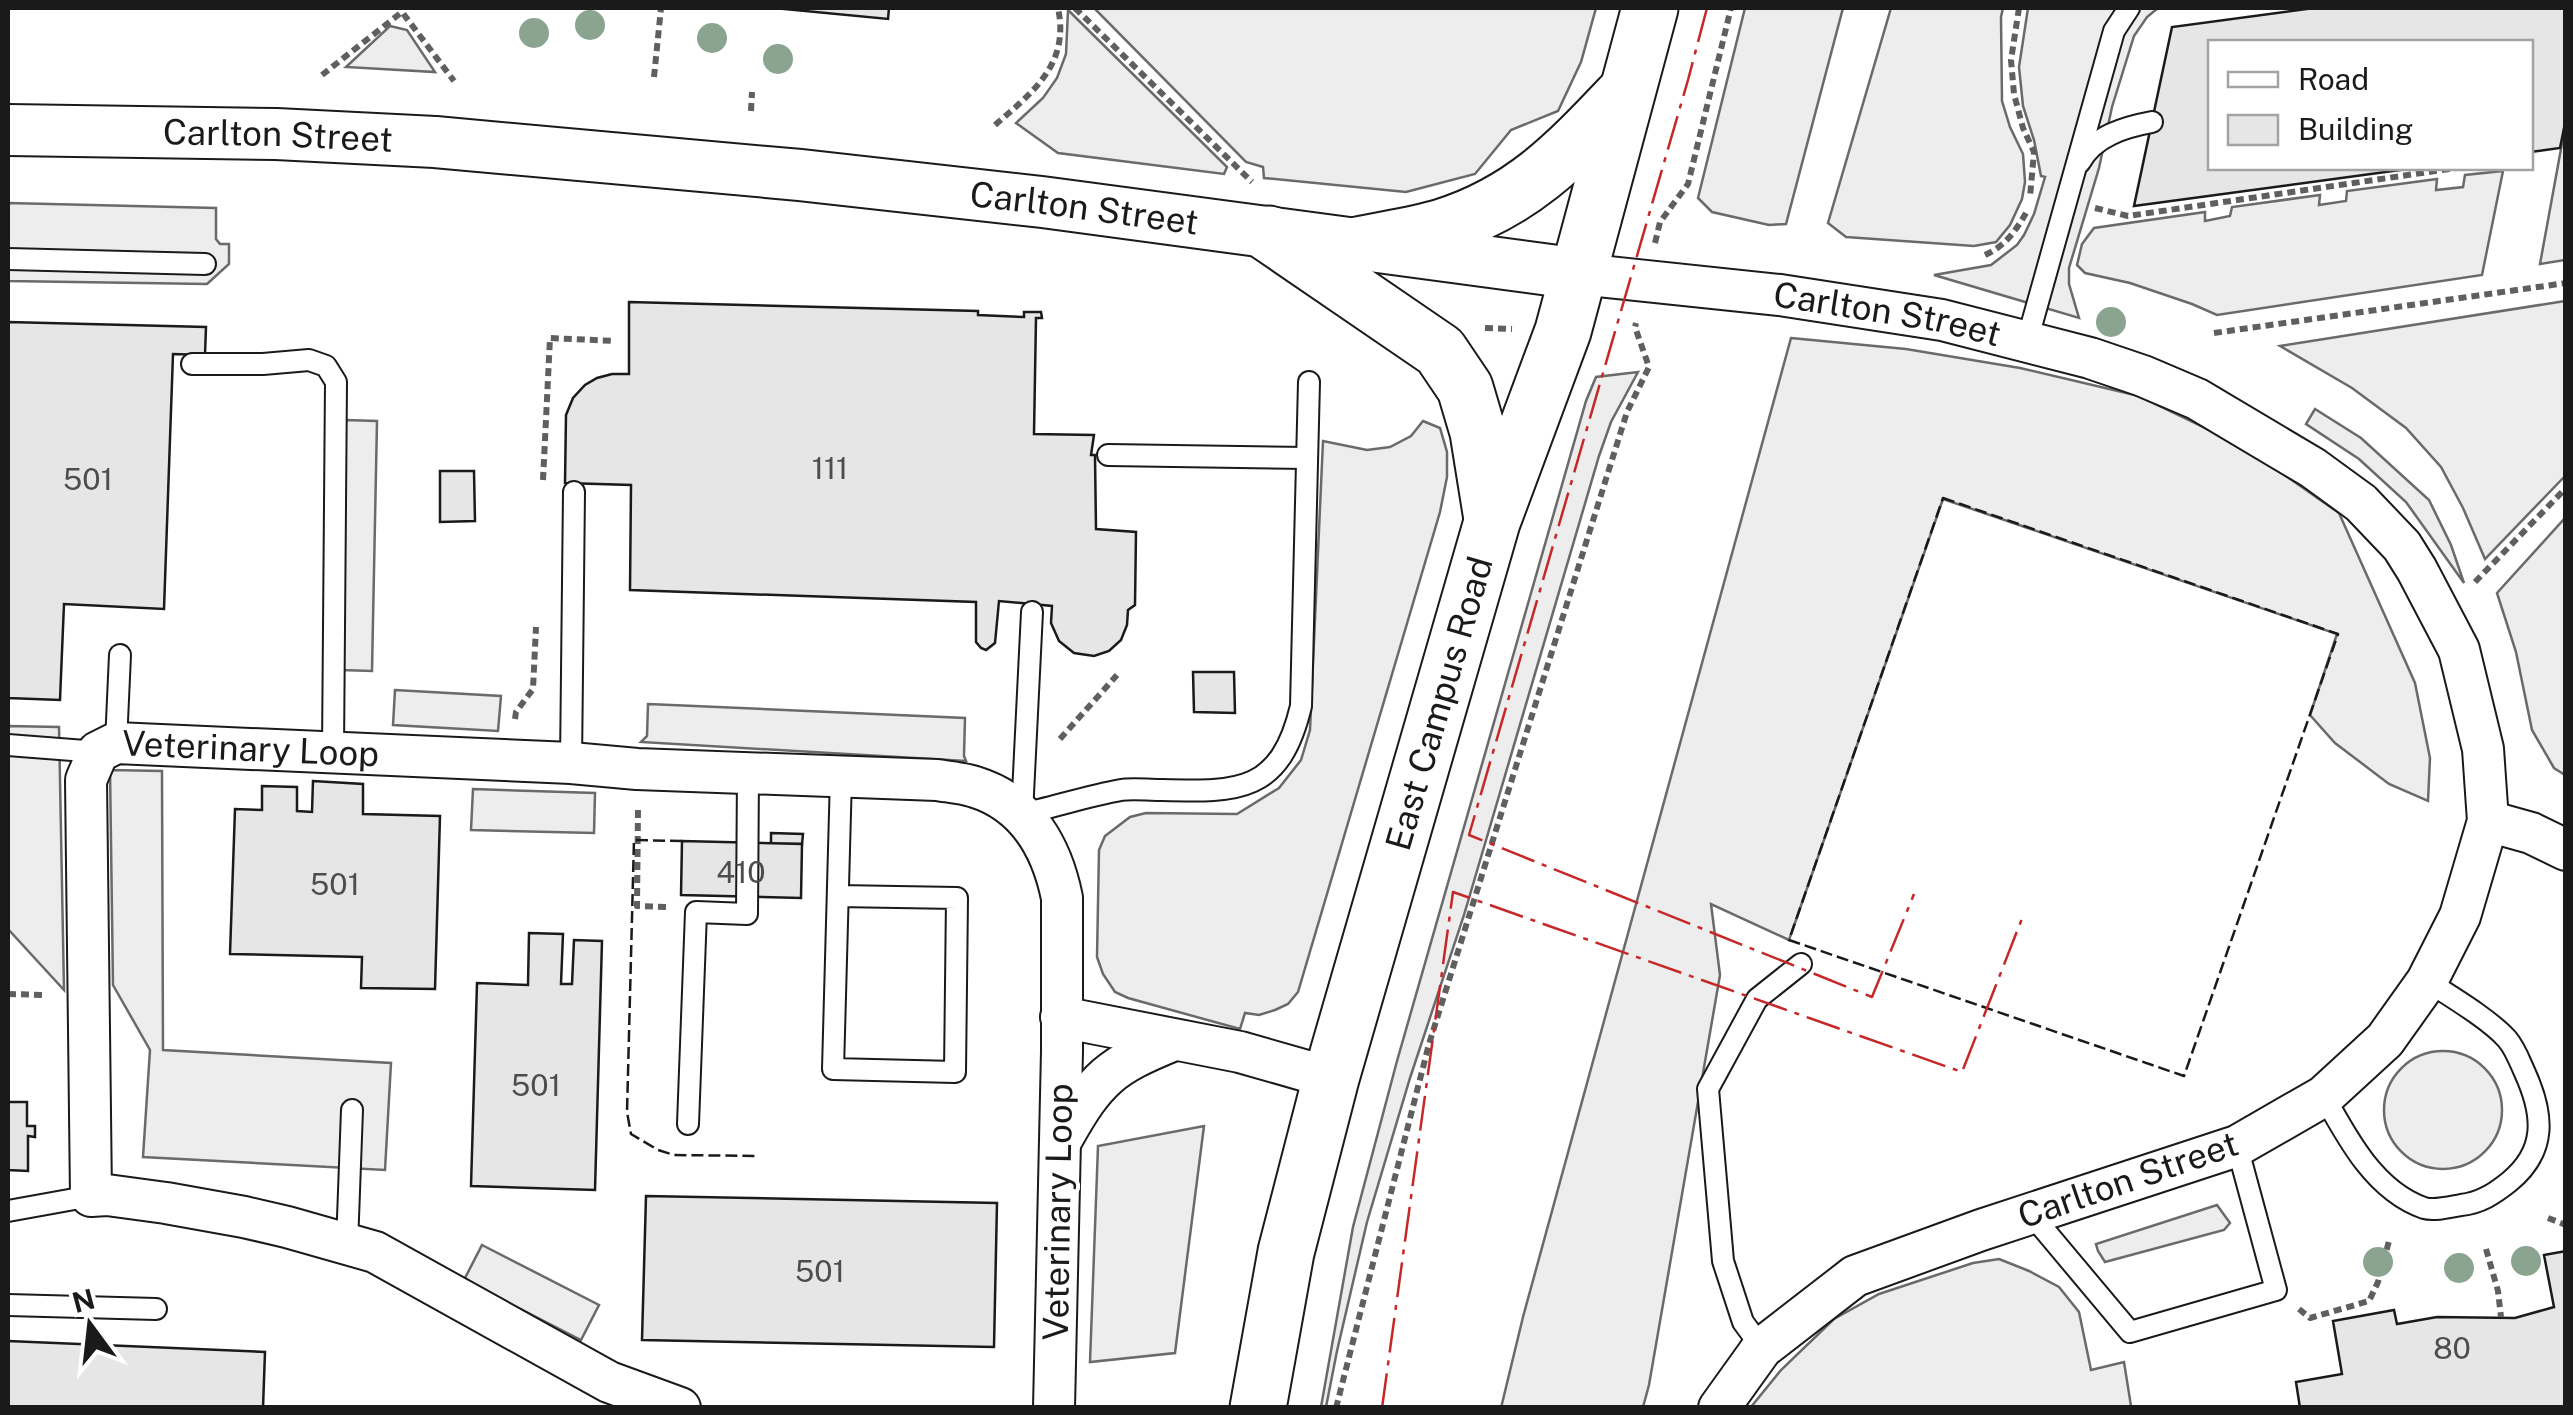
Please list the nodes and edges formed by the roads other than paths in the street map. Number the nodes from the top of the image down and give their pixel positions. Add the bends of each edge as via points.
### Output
1 (1650, 8) edge
2 (2128, 8) edge
3 (1628, 90) junction
4 (2152, 122) dead end
5 (8, 130) edge
6 (2074, 173) junction
7 (1262, 209) junction
8 (1358, 245) junction
9 (8, 259) edge
10 (206, 264) dead end
11 (1580, 274) junction
12 (2027, 341) junction
13 (192, 364) dead end
14 (1308, 382) dead end
15 (1108, 455) dead end
16 (1307, 458) junction
17 (574, 492) dead end
18 (1492, 522) junction
19 (1032, 612) dead end
20 (120, 654) dead end
21 (8, 745) edge
22 (107, 748) junction
23 (334, 751) junction
24 (571, 763) junction
25 (748, 774) junction
26 (841, 776) junction
27 (1022, 814) junction
28 (2488, 821) junction
29 (2566, 850) edge
30 (838, 896) junction
31 (1801, 964) dead end
32 (2427, 980) junction
33 (1062, 1018) junction
34 (1174, 1040) junction
35 (1331, 1078) junction
36 (2324, 1096) junction
37 (352, 1110) dead end
38 (688, 1124) dead end
39 (1060, 1142) junction
40 (2237, 1146) junction
41 (91, 1196) junction
42 (8, 1212) edge
43 (2031, 1214) junction
44 (347, 1244) junction
45 (8, 1305) edge
46 (156, 1309) dead end
47 (1762, 1348) junction
48 (680, 1408) edge
49 (1054, 1408) edge
50 (1258, 1408) edge
51 (1720, 1408) edge

1 - 3 main road, East Campus Road
2 - 6 lane via 2114,31
3 - 8 main road via 1568,153 1496,205 1442,227
3 - 11 main road, East Campus Road
4 - 6 lane via 2098,142
5 - 7 street, Carlton Street via 454,143 1042,202
6 - 12 lane
7 - 8 street, Carlton Street
7 - 18 main road via 1440,351 1465,388
8 - 11 street, Carlton Street
9 - 10 lane
11 - 12 street, Carlton Street via 1798,297
11 - 18 main road, East Campus Road
12 - 28 street, Carlton Street via 2197,399 2361,503 2402,546 2459,650 2483,749
13 - 23 lane via 309,360 334,377
14 - 16 lane
15 - 16 lane
16 - 27 lane via 1301,706 1295,733 1272,768 1230,790 1124,790
17 - 24 lane
18 - 35 main road, East Campus Road
19 - 27 lane
20 - 22 lane
21 - 22 lane
22 - 23 street, Veterinary Loop
22 - 41 street, Veterinary Loop via 86,780
23 - 24 street, Veterinary Loop
24 - 25 street, Veterinary Loop
25 - 26 street, Veterinary Loop
25 - 38 lane via 747,914 696,912
26 - 27 street, Veterinary Loop via 974,787
26 - 30 lane
27 - 33 street, Veterinary Loop via 1048,850 1062,898
28 - 29 street
28 - 32 street, Carlton Street via 2460,916
30 - 30 lane via 833,1070 956,1072 957,898
31 - 47 lane via 1757,999 1708,1090 1722,1260 1743,1322
32 - 36 street, Carlton Street via 2384,1040
32 - 36 lane via 2508,1040 2520,1062 2538,1109 2539,1135 2520,1173 2477,1203 2428,1210 2377,1176
33 - 34 street
33 - 39 street, Veterinary Loop
34 - 35 street
34 - 39 street via 1106,1076
35 - 50 main road, East Campus Road via 1286,1252
36 - 40 street, Carlton Street
37 - 44 lane
39 - 49 street, Veterinary Loop
40 - 43 street, Carlton Street
40 - 43 lane via 2276,1290 2130,1332
41 - 42 lane
41 - 44 street via 217,1212
43 - 47 street, Carlton Street via 1855,1276
44 - 48 street via 376,1252 609,1382
45 - 46 lane
47 - 51 street, Carlton Street

